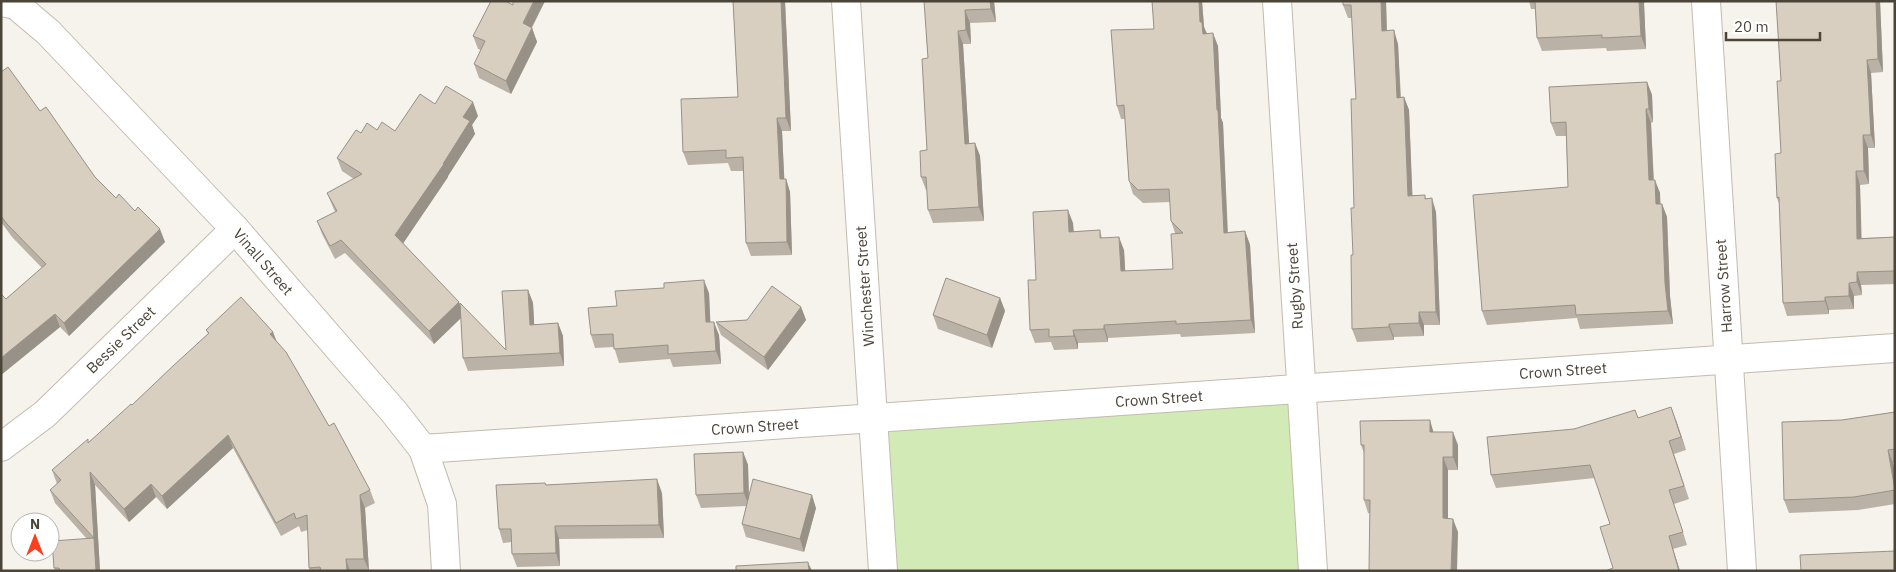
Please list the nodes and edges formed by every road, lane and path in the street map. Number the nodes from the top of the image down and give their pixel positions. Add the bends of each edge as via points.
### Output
1 (846, 1) edge
2 (1277, 1) edge
3 (1706, 1) edge
4 (1, 2) edge
5 (235, 229) junction
6 (1895, 348) edge
7 (1728, 360) junction
8 (1302, 389) junction
9 (874, 418) junction
10 (1, 446) edge
11 (423, 449) junction
12 (446, 571) edge
13 (883, 571) edge
14 (1313, 571) edge
15 (1742, 571) edge

1 - 9 street, Winchester Street
2 - 8 street, Rugby Street
3 - 7 street, Harrow Street
4 - 5 street, Vinall Street via 16,6 48,32
5 - 10 street, Bessie Street via 45,414
5 - 11 street, Vinall Street
6 - 7 street, Crown Street
7 - 8 street, Crown Street
7 - 15 street, Harrow Street
8 - 9 street, Crown Street
8 - 14 street, Rugby Street
9 - 11 street, Crown Street
9 - 13 street, Winchester Street
11 - 12 street, Vinall Street via 442,504

